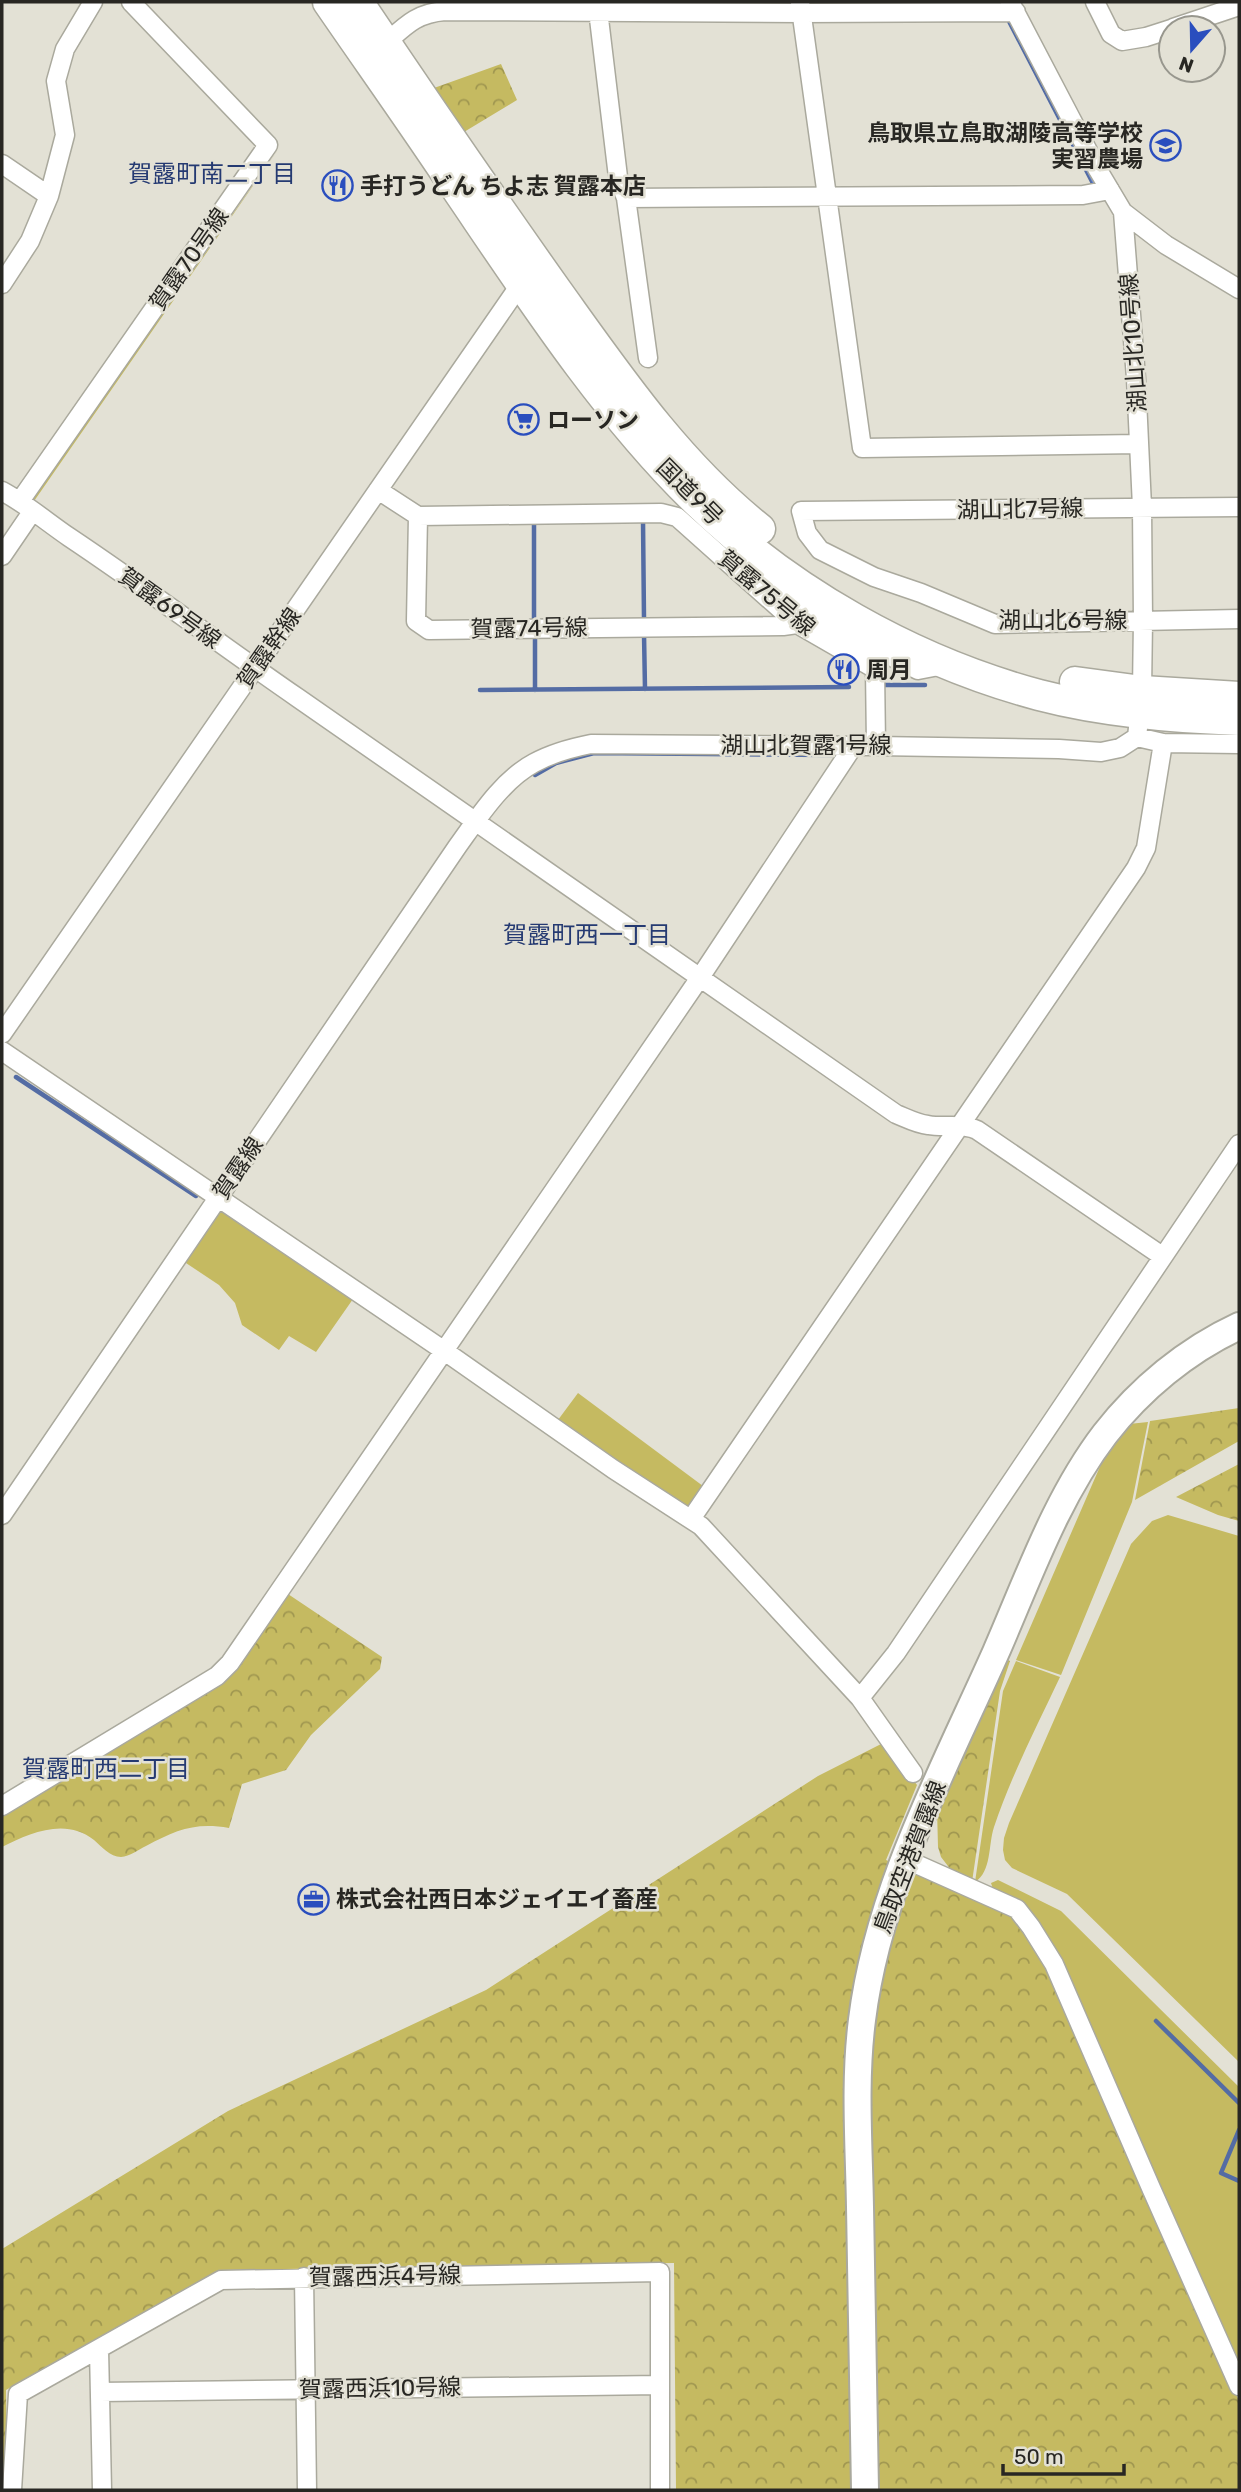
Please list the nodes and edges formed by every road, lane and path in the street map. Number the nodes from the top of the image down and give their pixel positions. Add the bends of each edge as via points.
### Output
1 (93, 2) edge
2 (131, 2) edge
3 (328, 2) edge
4 (358, 2) edge
5 (1096, 2) edge
6 (1239, 6) edge
7 (598, 7) edge
8 (1013, 7) edge
9 (800, 8) edge
10 (1215, 14) edge
11 (1157, 33) edge
12 (386, 43) junction
13 (2, 164) edge
14 (1110, 190) junction
15 (827, 195) junction
16 (49, 196) junction
17 (626, 198) junction
18 (1123, 212) junction
19 (528, 273) junction
20 (2, 284) edge
21 (1239, 289) edge
22 (649, 358) dead end
23 (1139, 444) junction
24 (378, 490) junction
25 (2, 491) edge
26 (26, 507) junction
27 (1142, 507) junction
28 (1239, 507) edge
29 (801, 511) joint
30 (418, 516) junction
31 (748, 545) junction
32 (2, 556) edge
33 (803, 619) junction
34 (1239, 619) edge
35 (1143, 620) junction
36 (860, 651) junction
37 (951, 664) junction
38 (255, 668) junction
39 (1239, 697) edge
40 (1140, 714) junction
41 (1239, 720) edge
42 (1163, 743) junction
43 (1239, 744) edge
44 (853, 745) junction
45 (876, 746) junction
46 (475, 822) junction
47 (701, 976) junction
48 (2, 1034) edge
49 (2, 1051) edge
50 (956, 1128) junction
51 (1239, 1144) edge
52 (218, 1197) junction
53 (1162, 1255) junction
54 (1239, 1326) edge
55 (443, 1350) junction
56 (2, 1515) edge
57 (691, 1519) junction
58 (860, 1698) junction
59 (913, 1773) dead end
60 (2, 1806) edge
61 (905, 1859) junction
62 (304, 2277) junction
63 (99, 2349) junction
64 (660, 2385) junction
65 (1239, 2386) edge
66 (305, 2389) junction
67 (100, 2392) junction
68 (12, 2490) edge
69 (102, 2490) edge
70 (307, 2490) edge
71 (660, 2490) edge
72 (865, 2490) edge

1 - 16 street via 65,49 56,81 65,135
2 - 26 street, 賀露70号線 via 268,145
3 - 19 highway, 国道9号
4 - 12 highway, 国道9号
5 - 11 street via 1111,34 1122,41
6 - 10 street
7 - 9 street
7 - 12 street via 431,12 416,17
7 - 17 street via 618,177
8 - 9 street
8 - 14 street, 湖山北10号線
9 - 15 street
12 - 19 highway, 国道9号
13 - 16 street
14 - 15 street via 1083,195
14 - 18 street, 湖山北10号線
15 - 17 street
15 - 23 street via 862,448
16 - 20 street via 30,241
17 - 22 street
18 - 21 street via 1166,245
18 - 23 street, 湖山北10号線
19 - 24 street, 賀露幹線
19 - 31 highway, 国道9号 via 610,403 694,498
19 - 40 highway, 国道9号 via 670,441 740,512 808,566 881,610 967,650 1067,681
23 - 27 street, 湖山北10号線
24 - 30 street
24 - 38 street, 賀露幹線
25 - 26 street, 賀露69号線
26 - 32 street
26 - 38 street, 賀露69号線
27 - 28 street, 湖山北7号線
27 - 29 street, 湖山北7号線
27 - 35 street, 湖山北10号線
29 - 35 street, 湖山北6号線 via 807,533 820,550 874,577 995,624
30 - 33 street, 賀露75号線 via 661,513 677,517
30 - 33 street, 賀露74号線 via 416,621 429,630
31 - 33 street
31 - 37 highway, 国道9号 via 851,615
33 - 36 street, 賀露75号線
34 - 35 street, 湖山北6号線
35 - 40 street, 湖山北10号線
36 - 37 street via 918,670
36 - 45 street, 賀露75号線 via 875,669
37 - 40 highway, 国道9号 via 1038,695
38 - 46 street, 賀露69号線
38 - 48 street, 賀露幹線
39 - 40 highway, 国道9号
40 - 41 highway, 国道9号
40 - 42 street
40 - 45 street, 湖山北賀露1号線 via 1120,748 1101,752
42 - 43 street
42 - 50 street via 1146,848 1136,868
44 - 45 street, 湖山北賀露1号線
44 - 46 street, 湖山北賀露1号線 via 591,744 532,763 510,780
44 - 47 street
46 - 47 street, 賀露69号線
46 - 52 street, 賀露線
47 - 50 street, 賀露69号線 via 896,1114 925,1125
47 - 55 street
49 - 52 street
50 - 53 street, 賀露69号線 via 967,1125 977,1130
50 - 57 street
51 - 53 street
52 - 55 street
52 - 56 street, 賀露線
53 - 58 street via 896,1653
54 - 61 main road, 鳥取空港賀露線 via 1213,1338 1150,1386 1116,1421 1079,1473
55 - 57 street
55 - 60 street via 230,1663 217,1676
57 - 58 street
58 - 59 street
61 - 65 street via 1017,1909 1031,1927 1054,1964
61 - 72 main road, 鳥取空港賀露線 via 873,1955 859,2044
62 - 63 street, 賀露西浜4号線 via 221,2280
62 - 64 street, 賀露西浜4号線 via 660,2272
62 - 66 street
63 - 67 street
63 - 68 street, 賀露西浜4号線 via 19,2395
64 - 66 street, 賀露西浜10号線
64 - 71 street, 賀露西浜4号線
66 - 67 street, 賀露西浜10号線
66 - 70 street
67 - 69 street

